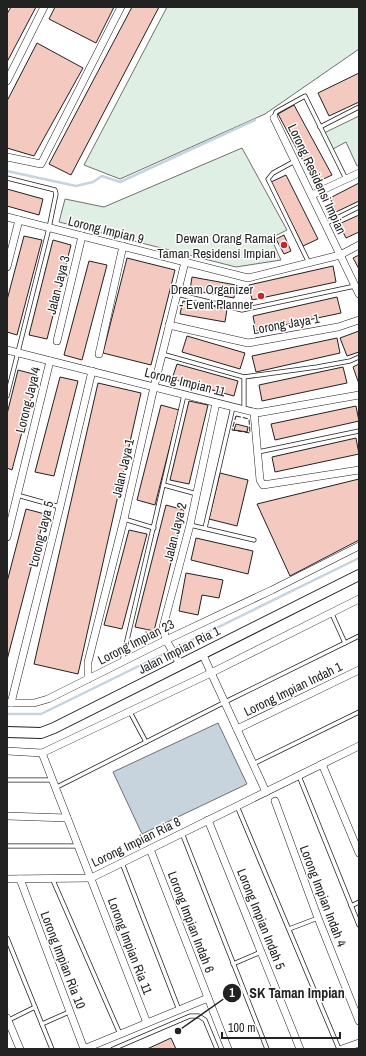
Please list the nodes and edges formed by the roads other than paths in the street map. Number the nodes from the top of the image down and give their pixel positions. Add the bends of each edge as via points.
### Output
1 (44, 7) edge
2 (121, 7) edge
3 (7, 81) edge
4 (359, 107) edge
5 (274, 118) joint
6 (320, 127) junction
7 (7, 156) edge
8 (295, 162) junction
9 (359, 173) edge
10 (7, 178) edge
11 (346, 179) junction
12 (312, 195) junction
13 (359, 207) edge
14 (7, 217) edge
15 (19, 220) junction
16 (325, 224) junction
17 (49, 228) junction
18 (82, 236) junction
19 (359, 245) edge
20 (123, 246) junction
21 (9, 250) edge
22 (340, 255) junction
23 (185, 262) junction
24 (309, 263) junction
25 (7, 266) edge
26 (356, 283) edge
27 (177, 294) junction
28 (359, 294) edge
29 (359, 320) edge
30 (169, 325) junction
31 (57, 341) dead end
32 (7, 350) edge
33 (18, 353) junction
34 (99, 354) dead end
35 (162, 354) junction
36 (359, 357) edge
37 (50, 361) junction
38 (92, 371) junction
39 (244, 377) junction
40 (8, 384) edge
41 (154, 387) junction
42 (359, 394) edge
43 (184, 395) junction
44 (7, 396) edge
45 (216, 403) junction
46 (233, 407) junction
47 (244, 410) junction
48 (254, 412) junction
49 (359, 431) edge
50 (257, 452) junction
51 (359, 470) edge
52 (164, 485) junction
53 (197, 494) junction
54 (17, 496) junction
55 (60, 507) junction
56 (124, 519) junction
57 (190, 525) junction
58 (154, 528) junction
59 (204, 528) junction
60 (7, 537) edge
61 (254, 540) dead end
62 (359, 546) edge
63 (359, 575) edge
64 (359, 600) edge
65 (332, 614) junction
66 (359, 636) edge
67 (166, 640) junction
68 (345, 643) junction
69 (202, 653) junction
70 (178, 660) junction
71 (122, 662) junction
72 (359, 670) edge
73 (211, 673) junction
74 (88, 679) junction
75 (225, 702) junction
76 (9, 703) edge
77 (130, 712) junction
78 (359, 712) edge
79 (237, 729) junction
80 (7, 732) edge
81 (146, 742) junction
82 (359, 746) edge
83 (7, 751) edge
84 (42, 753) junction
85 (253, 764) junction
86 (322, 764) junction
87 (299, 776) junction
88 (7, 780) edge
89 (52, 780) junction
90 (55, 788) junction
91 (266, 792) junction
92 (275, 801) dead end
93 (238, 806) junction
94 (7, 816) edge
95 (67, 818) junction
96 (208, 820) junction
97 (182, 833) junction
98 (7, 846) edge
99 (78, 846) junction
100 (150, 849) junction
101 (359, 853) edge
102 (122, 863) junction
103 (52, 878) junction
104 (91, 878) junction
105 (7, 879) edge
106 (20, 879) junction
107 (359, 902) edge
108 (351, 906) junction
109 (318, 918) junction
110 (359, 926) edge
111 (289, 929) junction
112 (7, 938) edge
113 (261, 952) junction
114 (233, 964) junction
115 (208, 998) junction
116 (35, 1007) junction
117 (179, 1010) junction
118 (70, 1012) junction
119 (7, 1020) edge
120 (359, 1021) edge
121 (147, 1023) junction
122 (42, 1024) junction
123 (120, 1034) junction
124 (359, 1043) edge
125 (20, 1049) edge
126 (52, 1049) edge
127 (84, 1049) edge
128 (113, 1049) edge
129 (217, 1049) edge
130 (228, 1049) edge
131 (267, 1049) edge
132 (300, 1049) edge
133 (341, 1049) edge

1 - 3 street
2 - 7 street via 41,164
4 - 6 lane
5 - 6 lane via 276,112 305,96
5 - 8 street, Lorong Residensi Impian
6 - 11 lane
8 - 12 street, Lorong Residensi Impian
8 - 24 lane via 268,178
9 - 11 street
10 - 17 lane via 55,190
11 - 12 street
12 - 16 street, Lorong Residensi Impian
13 - 16 lane
14 - 15 street, Lorong Impian 9
15 - 17 street, Lorong Impian 9
15 - 21 street
16 - 22 street, Lorong Residensi Impian
17 - 18 street, Lorong Impian 9
17 - 33 lane
18 - 20 street, Lorong Impian 9
18 - 31 street, Jalan Jaya 3
19 - 22 street, Lorong Impian 9
20 - 23 street, Lorong Impian 9
20 - 34 street
21 - 25 street
22 - 24 street, Lorong Impian 9
22 - 26 street, Lorong Residensi Impian
23 - 24 street, Lorong Impian 9 via 248,278
23 - 27 street, Jalan Jaya 1
26 - 27 lane via 242,310
26 - 28 street, Lorong Residensi Impian
27 - 30 street, Jalan Jaya 1
29 - 30 street, Lorong Jaya 1 via 338,327 248,343
30 - 35 street, Jalan Jaya 1
32 - 33 street, Lorong Impian 11
33 - 37 street, Lorong Impian 11
33 - 40 lane
35 - 39 lane
35 - 41 street, Jalan Jaya 1
36 - 39 lane via 318,367
37 - 38 street, Lorong Impian 11
37 - 54 street, Lorong Jaya 4
38 - 41 street, Lorong Impian 11
38 - 55 street, Lorong Jaya 5
39 - 47 lane
40 - 44 lane
41 - 43 street, Lorong Impian 11
41 - 56 street, Jalan Jaya 1
42 - 48 street, Lorong Impian 11
43 - 45 street, Lorong Impian 11
43 - 52 lane
45 - 46 street, Lorong Impian 11
45 - 53 street, Jalan Jaya 2
46 - 47 street, Lorong Impian 11
46 - 59 lane
47 - 48 street, Lorong Impian 11
48 - 50 street
49 - 50 lane
50 - 51 street via 260,480 264,485
52 - 53 lane
52 - 58 lane
53 - 57 street, Jalan Jaya 2
54 - 55 lane
54 - 60 street, Lorong Jaya 4
55 - 76 street, Lorong Jaya 5
56 - 58 lane
56 - 74 street, Jalan Jaya 1 via 88,662
57 - 59 lane
57 - 67 street, Jalan Jaya 2 via 163,627
58 - 71 lane
59 - 61 lane
62 - 67 street, Lorong Impian 23
63 - 69 street, Jalan Impian Ria 1
64 - 65 street
65 - 68 lane
65 - 73 street
66 - 68 lane
67 - 70 street, Jalan Jaya 2
67 - 71 street, Lorong Impian 23
68 - 75 lane
69 - 70 street, Jalan Impian Ria 1
69 - 73 street
70 - 80 street, Jalan Impian Ria 1 via 54,728 41,733
71 - 74 street, Lorong Impian 23
72 - 79 street, Lorong Impian Indah 1
73 - 75 street
73 - 77 street
74 - 76 street, Lorong Impian 23 via 48,699 34,703
75 - 79 street
75 - 81 lane
77 - 81 lane
77 - 84 street
78 - 85 lane
79 - 85 street
81 - 90 lane
82 - 86 street, Lorong Impian Ria 8
83 - 84 street
84 - 89 street, Lorong Impian Ria 11
85 - 91 street
86 - 87 street, Lorong Impian Ria 8
86 - 101 street
87 - 91 street, Lorong Impian Ria 8
87 - 108 lane
88 - 89 lane
89 - 90 street, Lorong Impian Ria 11
90 - 95 street, Lorong Impian Ria 11
91 - 93 street, Lorong Impian Ria 8
92 - 109 street, Lorong Impian Indah 4
93 - 96 street, Lorong Impian Ria 8
93 - 111 lane
94 - 95 street
95 - 99 street, Lorong Impian Ria 11
96 - 97 street, Lorong Impian Ria 8
96 - 113 street, Lorong Impian Indah 5
97 - 100 street, Lorong Impian Ria 8
97 - 114 lane
98 - 99 lane
99 - 104 street, Lorong Impian Ria 11
100 - 102 street, Lorong Impian Ria 8
100 - 115 street, Lorong Impian Indah 6
102 - 104 street, Lorong Impian Ria 8
102 - 117 lane
103 - 104 street, Lorong Impian Ria 8
103 - 106 street, Lorong Impian Ria 8
103 - 123 lane
104 - 121 street, Lorong Impian Ria 11
105 - 106 street, Lorong Impian Ria 8
106 - 118 street, Lorong Impian Ria 10
107 - 108 lane
108 - 110 lane
109 - 111 lane
109 - 120 street, Lorong Impian Indah 4
111 - 133 lane
112 - 116 lane
113 - 114 lane
113 - 132 street, Lorong Impian Indah 5
114 - 131 lane
115 - 117 street
115 - 130 street, Lorong Impian Indah 6
116 - 119 lane
116 - 122 lane
117 - 121 street
118 - 122 lane
118 - 127 street, Lorong Impian Ria 10
119 - 125 street
121 - 123 street
122 - 126 lane
123 - 127 street
124 - 133 street
128 - 129 lane via 190,1016 199,1016 205,1020

